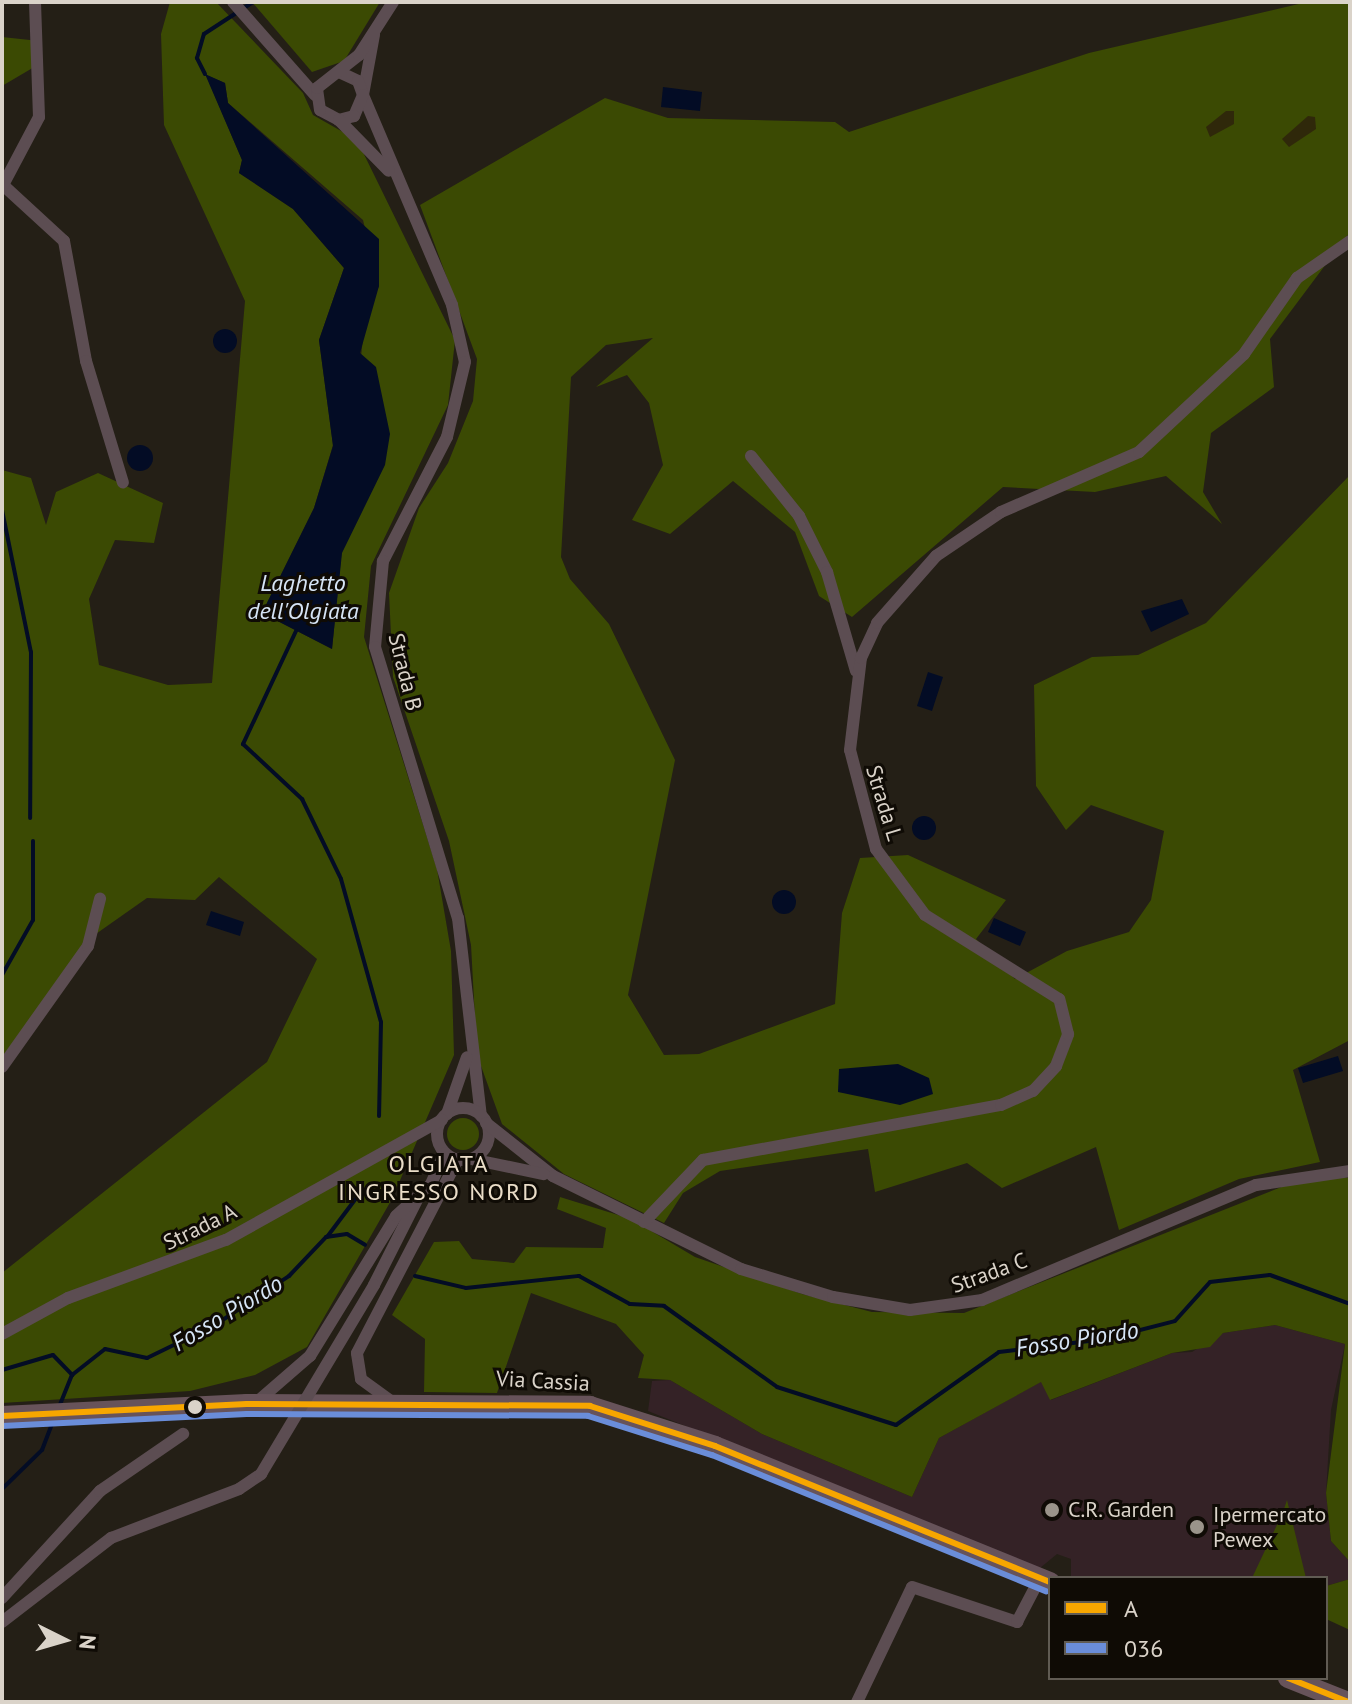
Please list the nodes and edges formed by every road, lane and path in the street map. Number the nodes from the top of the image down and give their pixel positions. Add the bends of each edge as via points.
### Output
1 (35, 2) edge
2 (393, 2) edge
3 (239, 8) edge
4 (374, 35) junction
5 (294, 66) junction
6 (335, 73) junction
7 (315, 95) junction
8 (363, 95) junction
9 (339, 120) junction
10 (399, 183) junction
11 (2, 186) edge
12 (1350, 241) edge
13 (751, 456) dead end
14 (123, 483) dead end
15 (857, 674) junction
16 (100, 899) dead end
17 (469, 1050) junction
18 (2, 1067) edge
19 (444, 1117) junction
20 (484, 1120) junction
21 (409, 1140) junction
22 (442, 1148) junction
23 (464, 1159) junction
24 (1350, 1171) edge
25 (553, 1176) junction
26 (418, 1199) junction
27 (432, 1207) junction
28 (644, 1222) junction
29 (411, 1224) junction
30 (2, 1334) edge
31 (247, 1404) junction
32 (402, 1404) junction
33 (2, 1416) edge
34 (183, 1434) dead end
35 (1045, 1580) edge
36 (2, 1598) edge
37 (2, 1622) edge
38 (1293, 1680) edge
39 (857, 1702) edge
40 (1348, 1702) edge

1 - 11 street via 39,117
2 - 4 street
3 - 5 street
4 - 6 street
4 - 8 street
5 - 6 street
5 - 7 street
6 - 7 street
6 - 8 street via 358,81
7 - 9 street via 325,115
8 - 9 street via 354,116
8 - 10 street, Strada B
9 - 10 street, Strada B
10 - 17 street, Strada B via 452,305 465,362 447,437 390,542 373,634 458,918
11 - 14 street via 64,241 86,361
12 - 15 street, Strada L via 1301,274 1244,354 1134,456 1001,512 936,556 877,623
13 - 15 street via 799,516 827,572
15 - 28 street, Strada L via 853,776 889,874 935,924 1059,999 1067,1019 1065,1050 1041,1084 1001,1105 703,1160
16 - 18 street via 88,946
17 - 19 street, Strada B
17 - 20 street, Strada B
19 - 20 street via 468,1109
19 - 21 street, Strada A
19 - 22 street
20 - 23 street via 488,1141
20 - 25 street, Strada C
21 - 22 street
21 - 30 street, Strada A via 177,1264 68,1298
22 - 23 street
22 - 26 street
23 - 25 street, Strada C
23 - 27 street
24 - 28 street, Strada C via 1310,1171 1241,1190 945,1310 880,1307 805,1290 741,1269
25 - 28 street, Strada C
26 - 29 street
26 - 31 street via 399,1211 310,1356 276,1392
27 - 29 street
27 - 32 street via 355,1359 367,1386
29 - 37 street, bridge via 261,1474 239,1489 111,1538
31 - 32 main road, Via Cassia
31 - 33 main road, Via Cassia
32 - 35 main road, Via Cassia via 548,1402 626,1415
34 - 36 street via 100,1491
35 - 39 street via 1017,1622 912,1587
38 - 40 main road

